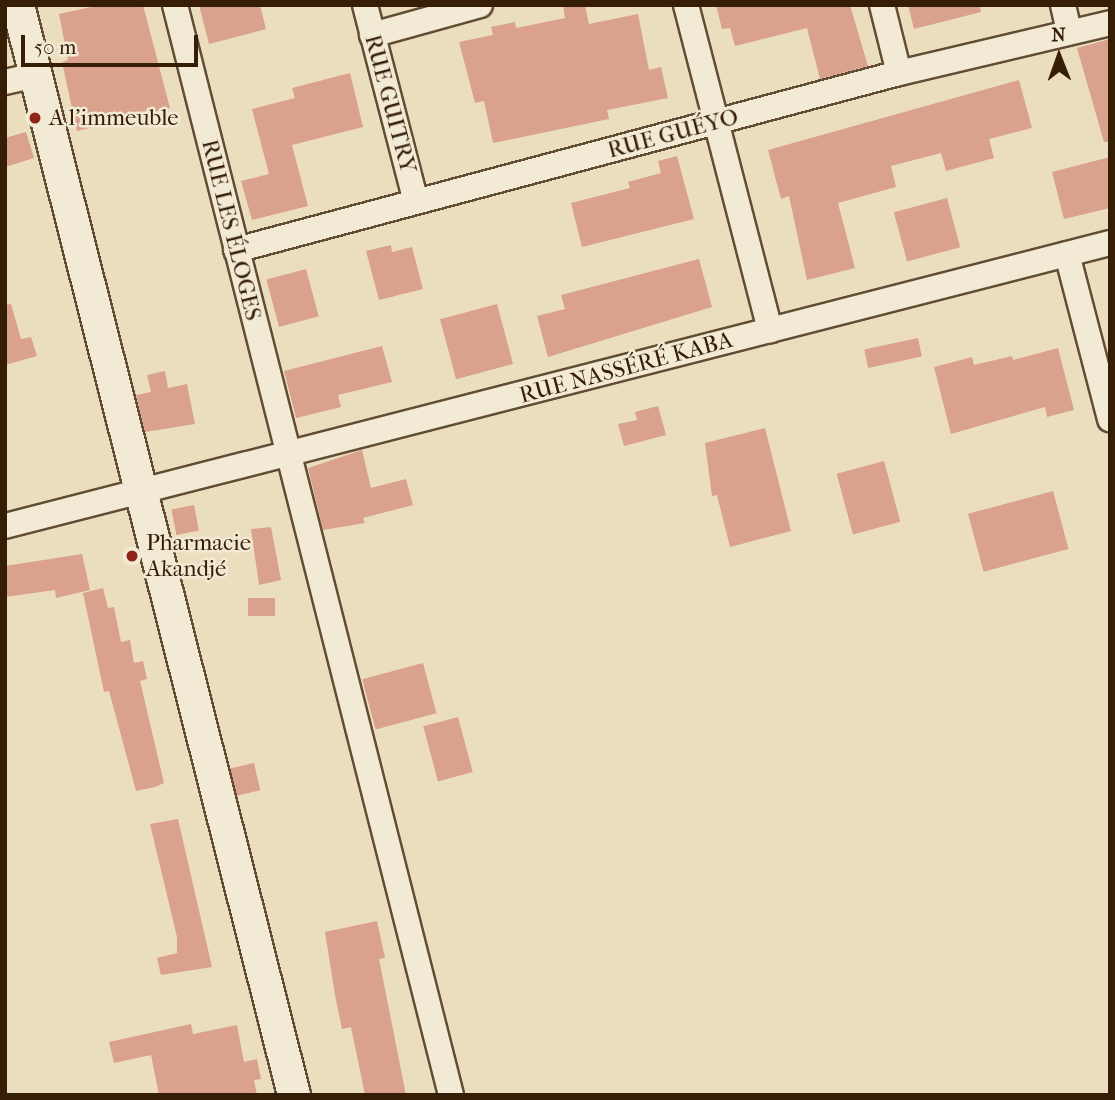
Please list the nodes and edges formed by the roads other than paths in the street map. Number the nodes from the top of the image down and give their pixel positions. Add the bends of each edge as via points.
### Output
1 (18, 5) edge
2 (175, 5) edge
3 (365, 5) edge
4 (480, 5) edge
5 (686, 5) edge
6 (882, 5) edge
7 (1063, 5) edge
8 (1110, 23) edge
9 (1069, 31) junction
10 (372, 34) junction
11 (899, 73) junction
12 (36, 75) junction
13 (5, 82) edge
14 (715, 124) junction
15 (416, 202) junction
16 (1110, 243) edge
17 (236, 250) junction
18 (1067, 254) junction
19 (770, 330) junction
20 (1110, 419) edge
21 (287, 456) junction
22 (142, 494) junction
23 (5, 526) edge
24 (294, 1095) edge
25 (451, 1095) edge

1 - 12 street
2 - 17 street, RUE LES ÉLOGES
3 - 10 street, RUE GUITRY
4 - 10 street
5 - 14 street
6 - 11 street
7 - 9 street
8 - 9 street, RUE GUÉYO
9 - 11 street, RUE GUÉYO
10 - 15 street, RUE GUITRY
11 - 14 street, RUE GUÉYO
12 - 13 street
12 - 22 street
14 - 15 street, RUE GUÉYO
14 - 19 street
15 - 17 street, RUE GUÉYO
16 - 18 street, RUE NASSÉRÉ KABA
17 - 21 street, RUE LES ÉLOGES
18 - 19 street, RUE NASSÉRÉ KABA
18 - 20 street
19 - 21 street, RUE NASSÉRÉ KABA
21 - 22 street, RUE NASSÉRÉ KABA
21 - 25 street, RUE LES ÉLOGES
22 - 23 street, RUE NASSÉRÉ KABA
22 - 24 street

